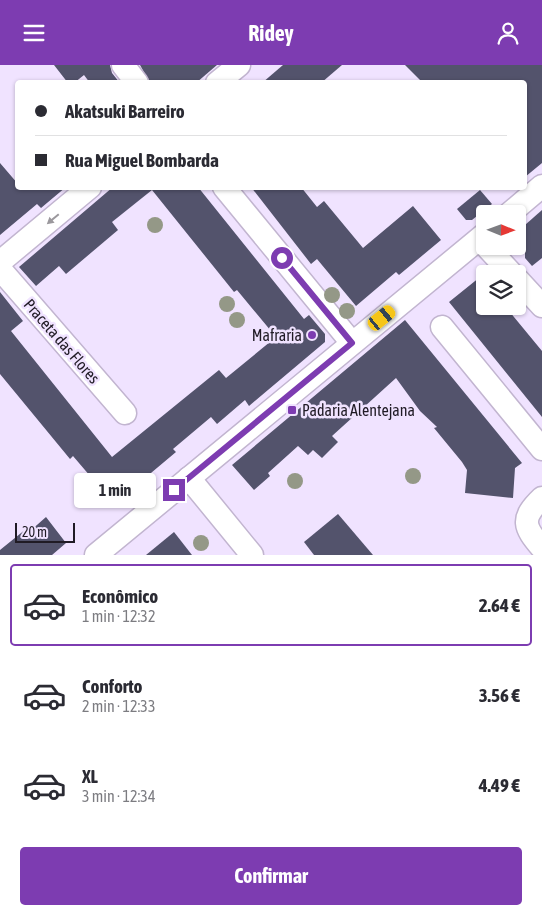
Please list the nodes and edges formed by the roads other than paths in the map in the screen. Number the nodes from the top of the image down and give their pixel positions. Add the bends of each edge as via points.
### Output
1 (123, 65) edge
2 (239, 65) edge
3 (135, 80) edge
4 (221, 80) edge
5 (542, 186) edge
6 (86, 190) edge
7 (226, 190) edge
8 (520, 205) edge
9 (476, 247) edge
10 (496, 255) edge
11 (0, 262) edge
12 (504, 265) edge
13 (0, 269) edge
14 (526, 289) edge
15 (542, 306) edge
16 (442, 327) dead end
17 (352, 343) junction
18 (125, 413) dead end
19 (542, 449) edge
20 (189, 478) junction
21 (542, 498) edge
22 (542, 549) edge
23 (96, 555) edge
24 (252, 555) edge

1 - 3 street
2 - 4 street
5 - 8 street
6 -> 11 street
7 - 17 street
9 - 17 street
10 - 12 street
13 - 18 street, Praceta das Flores
14 - 15 street
16 - 19 street
17 - 20 street
20 - 23 street
20 - 24 street
21 - 22 street via 531,509 527,519 527,531

